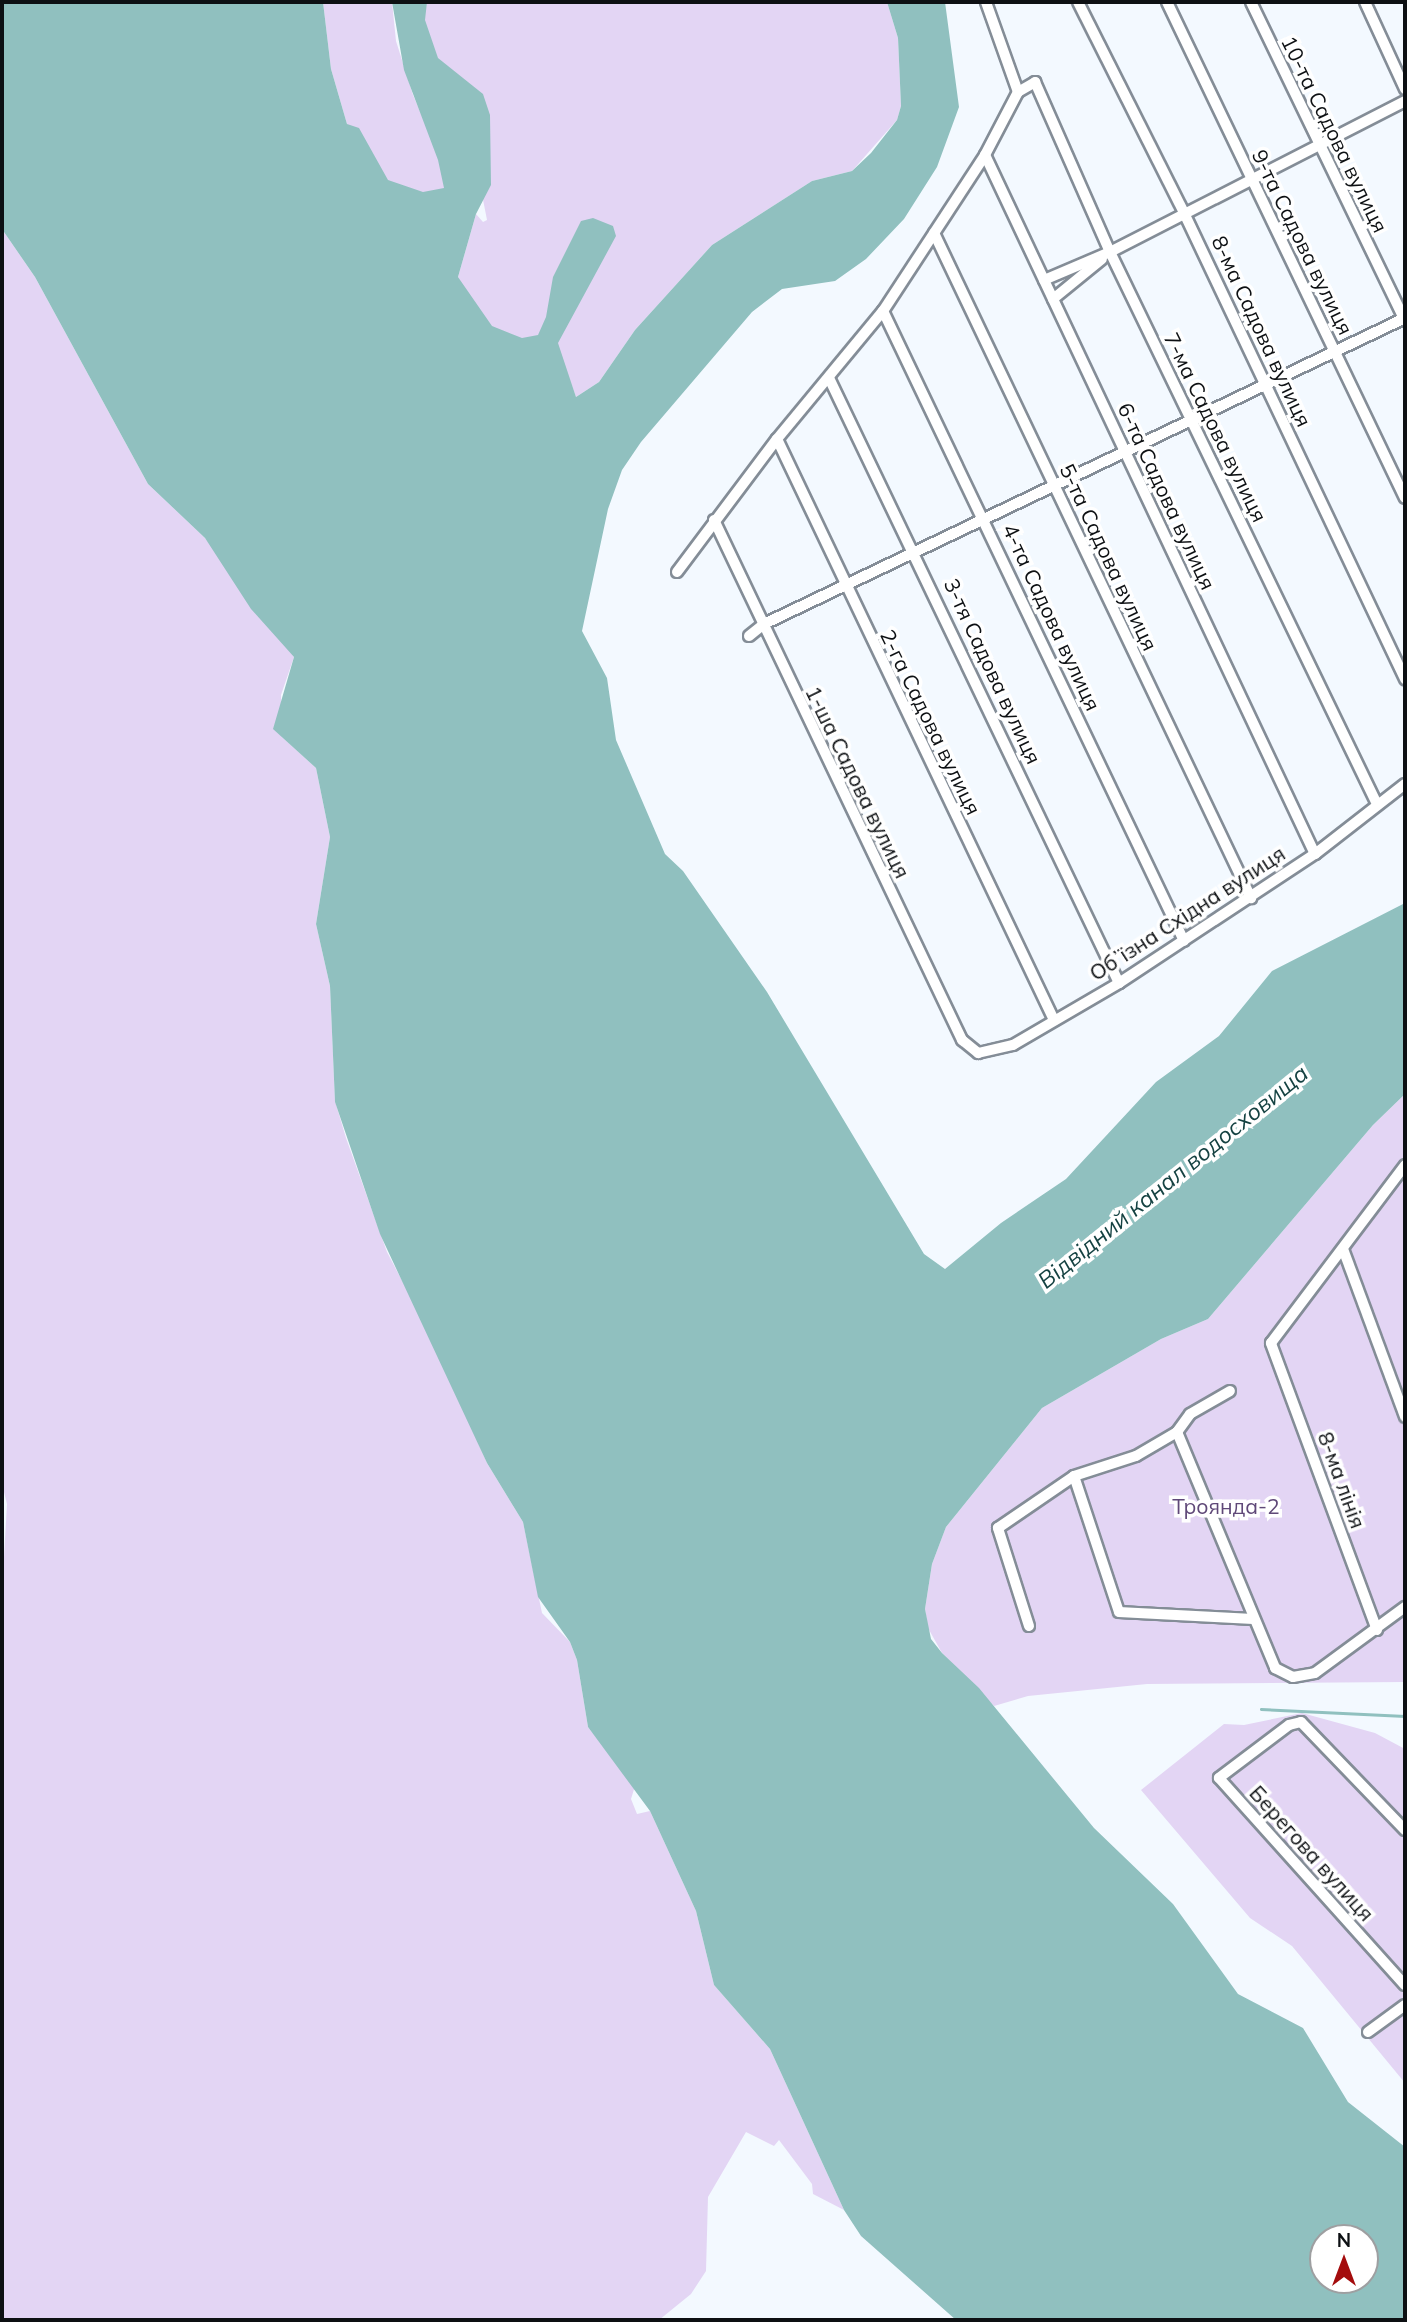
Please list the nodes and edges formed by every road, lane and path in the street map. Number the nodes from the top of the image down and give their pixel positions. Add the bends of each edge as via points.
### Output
1 (986, 2) edge
2 (1078, 2) edge
3 (1167, 2) edge
4 (1251, 2) edge
5 (1365, 2) edge
6 (1405, 89) edge
7 (1018, 92) junction
8 (1405, 101) edge
9 (1318, 147) junction
10 (985, 155) junction
11 (1251, 181) junction
12 (1185, 215) junction
13 (934, 233) junction
14 (1110, 252) junction
15 (1044, 280) junction
16 (1053, 299) junction
17 (883, 311) junction
18 (1405, 319) edge
19 (1335, 352) junction
20 (829, 378) junction
21 (1265, 383) junction
22 (1191, 419) junction
23 (777, 439) junction
24 (1125, 451) junction
25 (1055, 488) junction
26 (1405, 498) edge
27 (714, 520) junction
28 (985, 521) junction
29 (916, 552) junction
30 (677, 572) dead end
31 (845, 587) junction
32 (764, 624) junction
33 (749, 636) dead end
34 (1405, 679) edge
35 (1405, 784) edge
36 (1377, 804) junction
37 (1315, 854) junction
38 (1251, 898) junction
39 (1184, 941) junction
40 (1119, 983) junction
41 (1054, 1020) junction
42 (978, 1053) joint
43 (1405, 1165) edge
44 (1343, 1250) junction
45 (1230, 1391) dead end
46 (1405, 1417) edge
47 (1177, 1432) junction
48 (1074, 1476) junction
49 (1405, 1607) edge
50 (1253, 1619) junction
51 (1029, 1626) dead end
52 (1377, 1630) junction
53 (1405, 1830) edge
54 (1405, 1985) edge
55 (1405, 2005) edge
56 (1368, 2032) dead end

1 - 7 street
2 - 12 street, 8-ма Садова вулиця
3 - 11 street, 9-та Садова вулиця
4 - 9 street, 10-та Садова вулиця
5 - 6 street
7 - 10 street
7 - 14 street, 7-ма Садова вулиця via 1035,82
8 - 9 street
9 - 11 street
9 - 18 street, 10-та Садова вулиця
10 - 13 street
10 - 15 street, 6-та Садова вулиця
11 - 12 street
11 - 19 street, 9-та Садова вулиця
12 - 14 street
12 - 21 street, 8-ма Садова вулиця
13 - 17 street
13 - 25 street, 5-та Садова вулиця
14 - 15 street
14 - 16 street
14 - 22 street, 7-ма Садова вулиця
15 - 16 street, 6-та Садова вулиця
16 - 24 street, 6-та Садова вулиця
17 - 20 street
17 - 28 street, 4-та Садова вулиця
18 - 19 street
19 - 21 street
19 - 26 street, 9-та Садова вулиця
20 - 23 street
20 - 29 street, 3-тя Садова вулиця
21 - 22 street
21 - 34 street, 8-ма Садова вулиця
22 - 24 street
22 - 36 street, 7-ма Садова вулиця
23 - 27 street
23 - 31 street, 2-га Садова вулиця
24 - 25 street
24 - 37 street, 6-та Садова вулиця
25 - 28 street
25 - 38 street, 5-та Садова вулиця
27 - 30 street
27 - 32 street, 1-ша Садова вулиця
28 - 29 street
28 - 39 street, 4-та Садова вулиця
29 - 31 street
29 - 40 street, 3-тя Садова вулиця
31 - 32 street
31 - 41 street, 2-га Садова вулиця
32 - 33 street
32 - 42 street, 1-ша Садова вулиця via 962,1040
35 - 36 street, Обʼїзна Східна вулиця
36 - 37 street, Обʼїзна Східна вулиця
37 - 38 street, Обʼїзна Східна вулиця
38 - 39 street, Обʼїзна Східна вулиця
39 - 40 street, Обʼїзна Східна вулиця
40 - 41 street, Обʼїзна Східна вулиця
41 - 42 street, Обʼїзна Східна вулиця via 1013,1045
43 - 44 street
44 - 46 street
44 - 52 street, 8-ма лінія via 1271,1343
45 - 47 street via 1190,1414
47 - 48 street via 1136,1456
47 - 50 street
48 - 50 street via 1119,1612
48 - 51 street via 998,1528
49 - 52 street
50 - 52 street via 1275,1668 1293,1677 1315,1673
53 - 54 street, Берегова вулиця via 1301,1722 1289,1725 1219,1779
55 - 56 street

